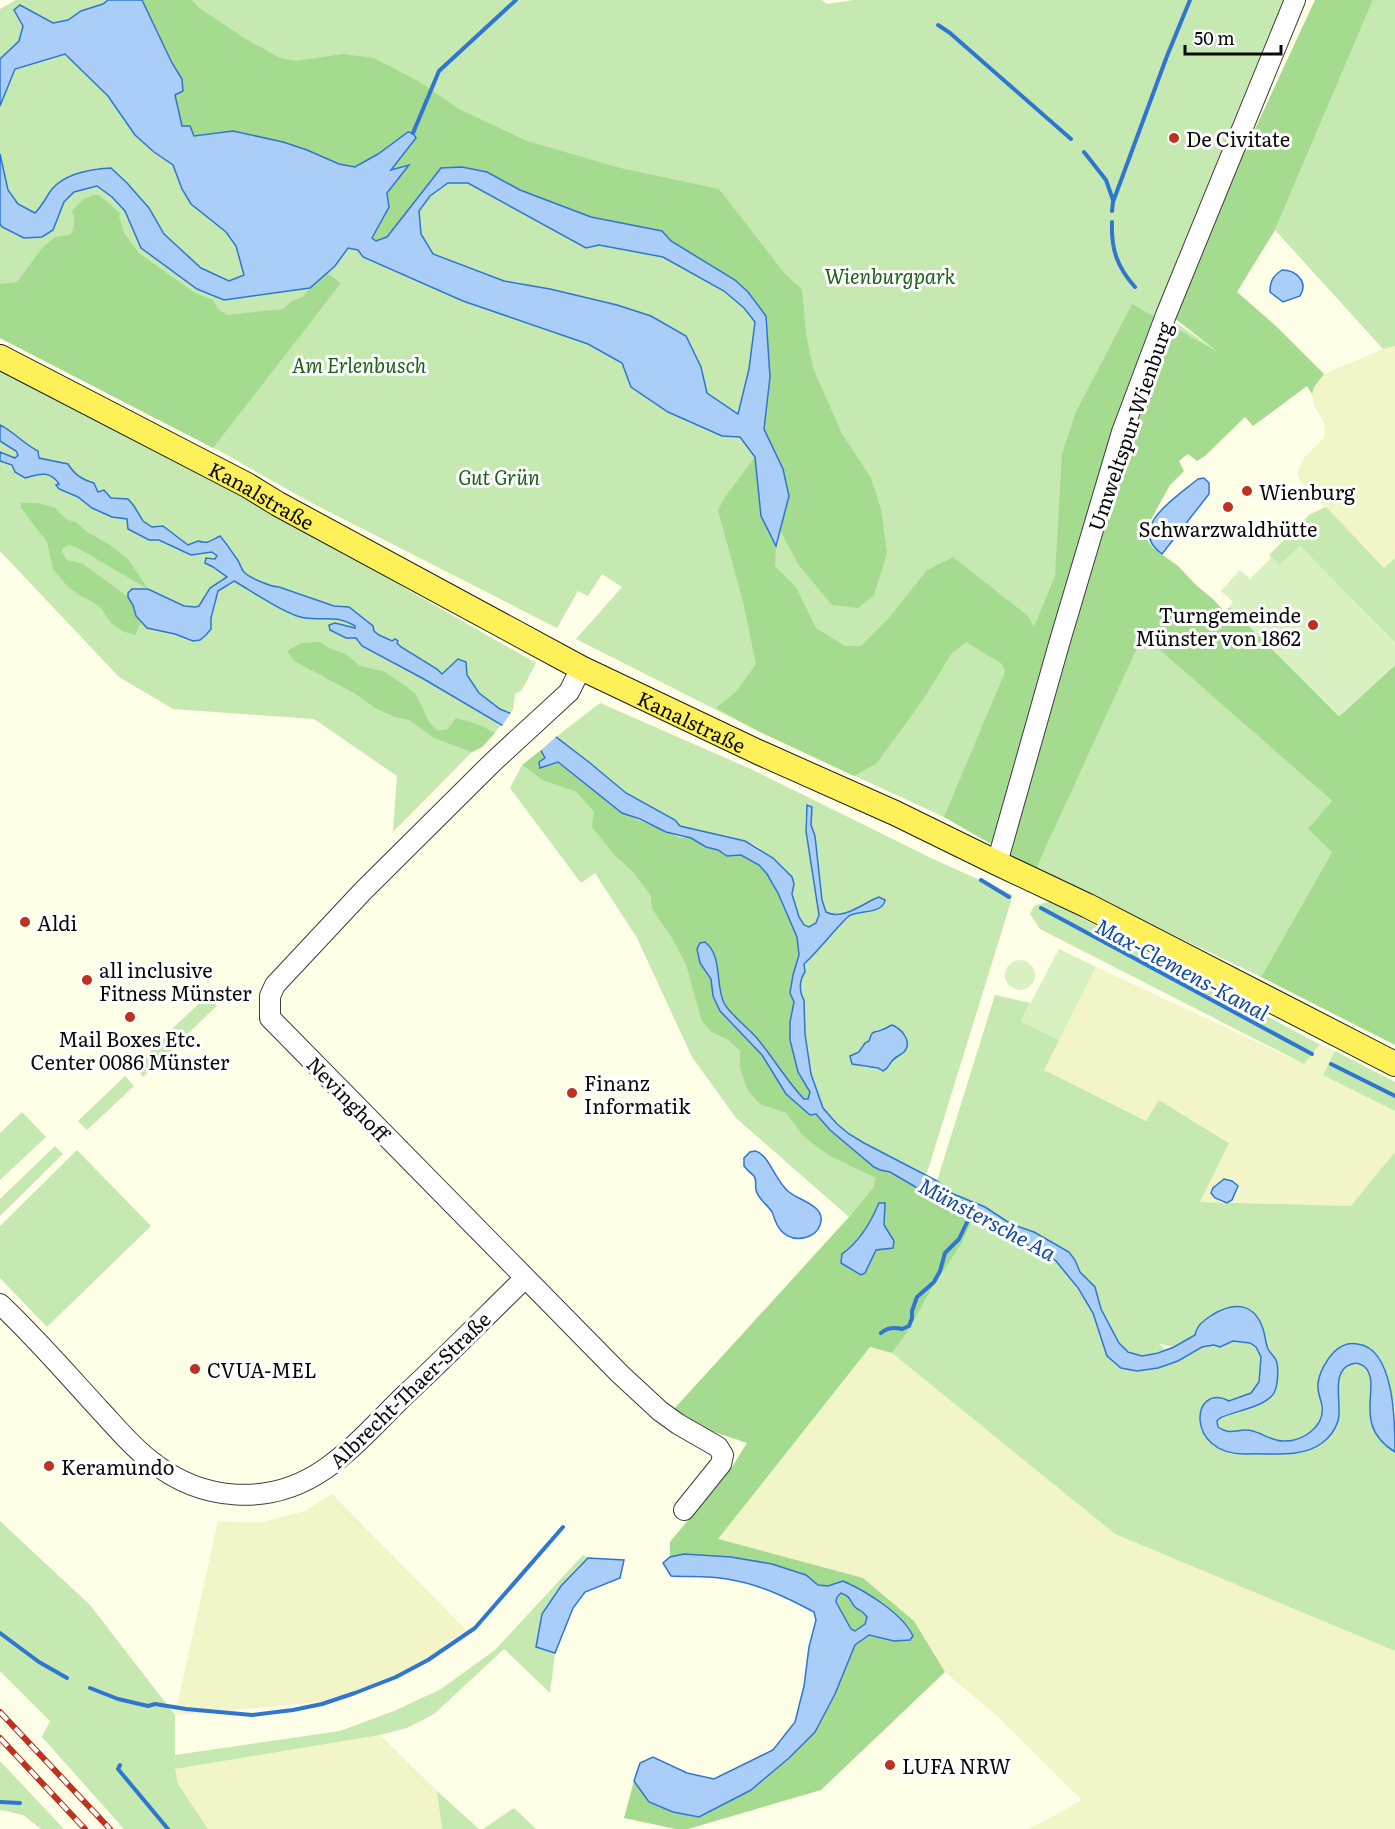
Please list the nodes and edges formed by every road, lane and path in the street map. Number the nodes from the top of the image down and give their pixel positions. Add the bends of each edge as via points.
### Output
1 (1295, 0) edge
2 (0, 357) edge
3 (581, 668) junction
4 (997, 863) junction
5 (1395, 1064) edge
6 (525, 1278) junction
7 (0, 1304) edge
8 (684, 1510) dead end

1 - 4 street, Umweltspur Wienburg via 1170,304 1122,432
2 - 3 main road, Kanalstraße via 247,485
3 - 4 main road, Kanalstraße
3 - 6 street, Nevinghoff via 570,692 363,891 275,985 269,1007 270,1018 280,1029
4 - 5 main road, Kanalstraße
6 - 7 street, Albrecht-Thaer-Straße via 325,1469 277,1491 255,1495 213,1493 197,1488 152,1462
6 - 8 street, Nevinghoff via 660,1411 721,1450 721,1464

